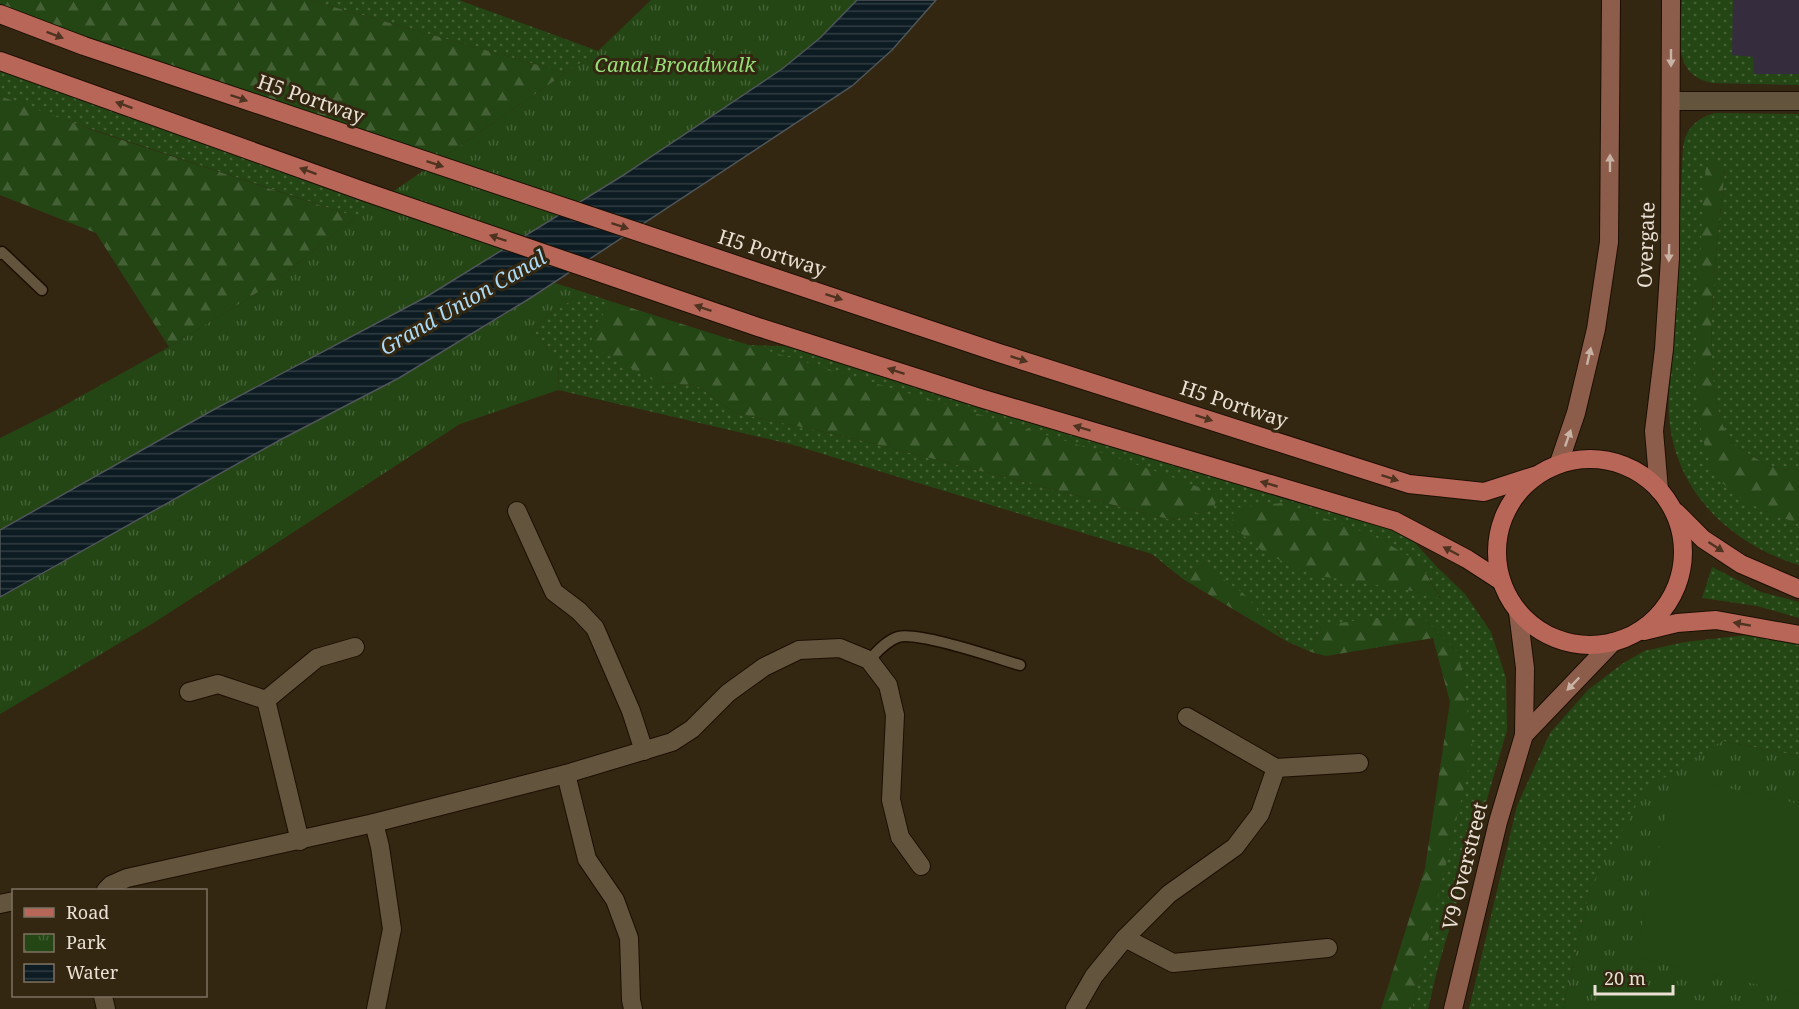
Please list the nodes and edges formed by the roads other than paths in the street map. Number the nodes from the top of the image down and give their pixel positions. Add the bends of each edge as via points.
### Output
1 (1611, 0) edge
2 (1671, 0) edge
3 (0, 14) edge
4 (0, 61) edge
5 (1671, 101) junction
6 (1799, 101) edge
7 (0, 254) edge
8 (42, 290) dead end
9 (1559, 464) junction
10 (1537, 475) junction
11 (1659, 490) junction
12 (1673, 509) junction
13 (517, 511) dead end
14 (1501, 581) junction
15 (1799, 589) edge
16 (1518, 612) junction
17 (1636, 633) junction
18 (1799, 635) edge
19 (1613, 642) junction
20 (355, 647) dead end
21 (869, 660) junction
22 (1020, 665) dead end
23 (189, 692) dead end
24 (266, 700) junction
25 (1187, 717) dead end
26 (1524, 735) junction
27 (644, 751) junction
28 (1359, 763) dead end
29 (1276, 768) junction
30 (566, 774) junction
31 (374, 823) junction
32 (300, 841) junction
33 (921, 866) dead end
34 (108, 889) edge
35 (1125, 938) junction
36 (1328, 948) dead end
37 (376, 1009) edge
38 (633, 1009) edge
39 (1075, 1009) edge
40 (1453, 1009) edge

9 -> 1 street, Overgate via 1576,413 1593,339 1609,242
2 -> 5 street, Overgate
3 -> 10 main road, H5 Portway via 84,46 999,353 1409,484 1484,492
14 -> 4 main road via 1395,521 980,398 758,327
5 - 6 street
5 -> 11 street, Overgate via 1670,258 1654,431
7 - 8 lane
9 - 10 main road
9 - 11 main road via 1586,459 1613,462 1638,472
10 - 14 main road via 1515,496 1501,522 1496,552
11 - 12 main road
12 -> 15 main road via 1703,539 1741,564
12 - 17 main road via 1682,536 1683,564 1675,592 1659,615
13 - 27 street via 554,592 595,628
14 - 16 main road
16 - 19 main road via 1538,629 1562,641 1587,645
16 - 26 street, V9 Overstreet via 1525,668
18 -> 17 main road via 1716,620 1677,623
17 - 19 main road
19 -> 26 street, V9 Overstreet
20 - 24 street via 317,658
21 - 22 lane via 899,636 953,645
21 - 27 street via 840,648 799,650 764,667 679,738
21 - 33 street via 888,685 895,715 891,800 900,837
23 - 24 street via 218,684
24 - 32 street
25 - 29 street
26 - 40 street, V9 Overstreet via 1498,822
27 - 30 street
28 - 29 street
29 - 35 street via 1260,814 1235,847 1169,894
30 - 31 street
30 - 38 street via 587,859 615,900 629,938
31 - 32 street
31 - 37 street via 392,929
32 - 34 street via 127,878
35 - 36 street via 1173,963
35 - 39 street via 1094,976

